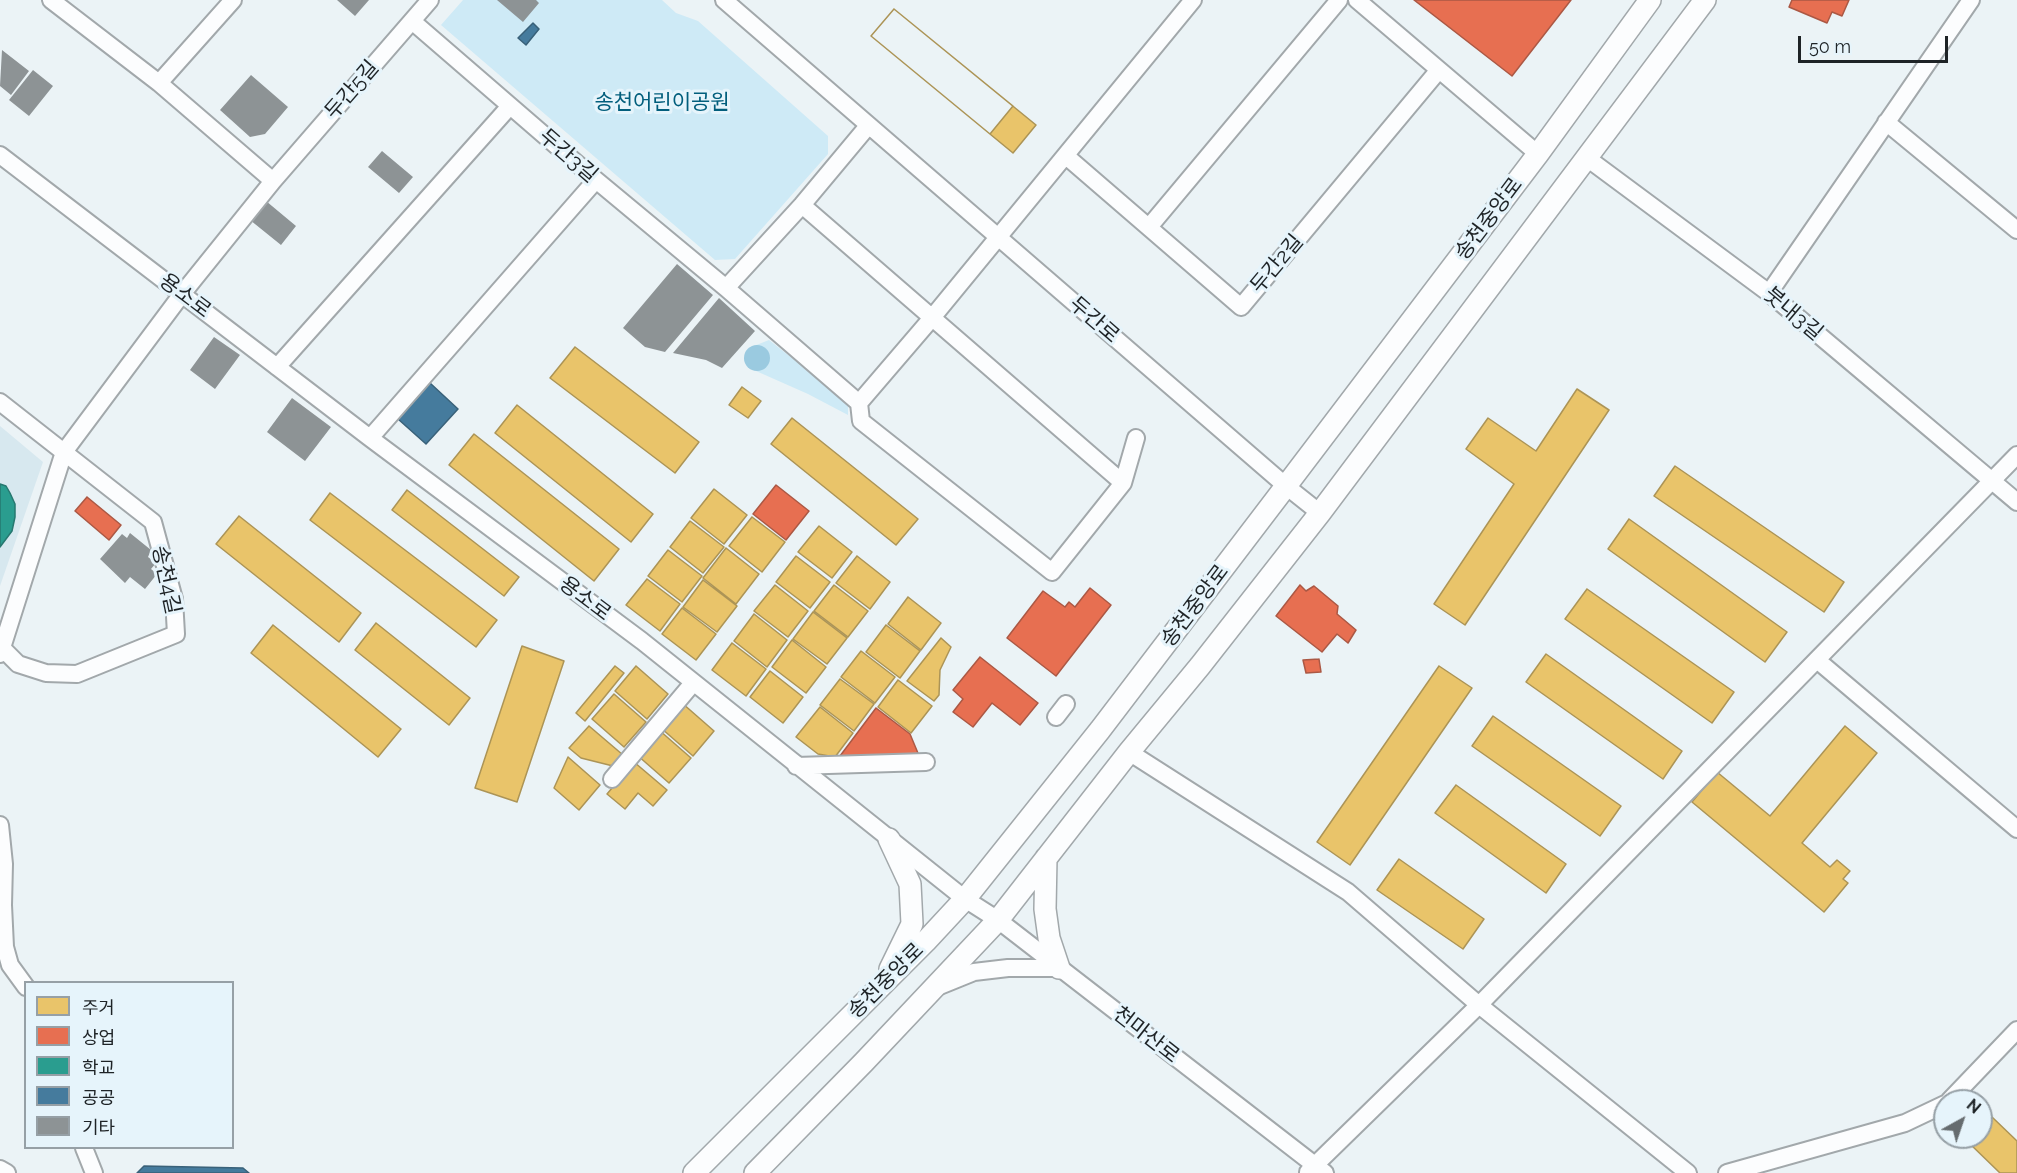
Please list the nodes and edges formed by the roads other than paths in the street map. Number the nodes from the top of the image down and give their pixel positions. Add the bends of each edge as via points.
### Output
1 (233, 0) edge
2 (430, 0) edge
3 (724, 0) edge
4 (1193, 0) edge
5 (1339, 0) edge
6 (1357, 0) edge
7 (1650, 0) edge
8 (1705, 0) edge
9 (1971, 0) edge
10 (55, 1) edge
11 (412, 21) junction
12 (1438, 70) junction
13 (159, 83) junction
14 (510, 106) junction
15 (1886, 122) junction
16 (868, 126) junction
17 (1538, 154) junction
18 (0, 155) edge
19 (1066, 156) junction
20 (1587, 158) junction
21 (596, 180) junction
22 (273, 181) junction
23 (802, 205) junction
24 (1149, 227) junction
25 (2017, 231) edge
26 (998, 237) junction
27 (726, 288) junction
28 (1769, 293) junction
29 (182, 294) junction
30 (931, 319) junction
31 (278, 367) junction
32 (0, 402) edge
33 (859, 403) junction
34 (370, 438) junction
35 (1136, 438) dead end
36 (64, 453) junction
37 (2017, 455) edge
38 (1992, 481) junction
39 (1123, 483) junction
40 (1286, 486) junction
41 (2017, 502) edge
42 (1320, 513) junction
43 (1, 651) edge
44 (1817, 660) junction
45 (693, 683) junction
46 (1129, 752) junction
47 (926, 762) dead end
48 (796, 766) junction
49 (612, 780) dead end
50 (0, 825) edge
51 (2017, 829) edge
52 (889, 839) junction
53 (1046, 858) junction
54 (965, 899) junction
55 (998, 920) junction
56 (1059, 968) junction
57 (24, 984) edge
58 (882, 985) junction
59 (933, 989) junction
60 (1479, 1005) junction
61 (2017, 1030) edge
62 (1960, 1089) edge
63 (1933, 1110) edge
64 (84, 1149) edge
65 (0, 1169) edge
66 (1316, 1171) edge
67 (7, 1173) edge
68 (94, 1173) edge
69 (694, 1173) edge
70 (755, 1173) edge
71 (1688, 1173) edge
72 (1727, 1173) edge

1 - 13 street
2 - 11 street, 두간5길
3 - 16 street, 두간로
4 - 19 street
5 - 24 street
6 - 12 street
7 - 17 street, 송천중앙로
8 - 20 street, 송천중앙로
9 - 15 street
10 - 13 street
11 - 14 street, 두간3길
11 - 22 street, 두간5길
12 - 17 street
12 - 24 street, 두간2길 via 1241,307
13 - 22 street
14 - 21 street, 두간3길
14 - 31 street
15 - 25 street
15 - 28 street
16 - 23 street
16 - 26 street, 두간로
17 - 40 street, 송천중앙로
18 - 29 street, 용소로
19 - 24 street, 두간2길
19 - 26 street
20 - 28 street, 붓내3길
20 - 42 street, 송천중앙로
21 - 27 street, 두간3길
21 - 34 street
22 - 29 street, 두간5길
23 - 27 street
23 - 30 street
26 - 30 street
26 - 40 street, 두간로
27 - 33 street, 두간3길
28 - 38 street, 붓내3길
29 - 31 street, 용소로
29 - 36 street, 송천4길
30 - 33 street
30 - 39 street
31 - 34 street, 용소로
32 - 36 street
33 - 39 street via 861,421 1052,572
34 - 45 street, 용소로
35 - 39 street
36 - 43 street, 송천4길
36 - 43 street, 송천4길 via 153,522 174,599 176,634 77,674 46,673 18,664
37 - 38 street
38 - 41 street, 붓내3길
38 - 44 street
40 - 42 street, 두간로
40 - 54 street, 송천중앙로
42 - 46 street, 송천중앙로
44 - 51 street
44 - 60 street
45 - 48 street, 용소로
45 - 49 street
46 - 53 street, 송천중앙로
46 - 60 street via 1348,892
47 - 48 street
48 - 52 street, 용소로
50 - 57 street via 5,947 10,965
52 - 54 street, 용소로
52 - 58 street via 910,884 912,924
53 - 55 street, 송천중앙로
53 - 56 street via 1048,938
54 - 55 street, 천마산로
54 - 58 street, 송천중앙로
55 - 56 street, 천마산로
55 - 59 street, 송천중앙로
56 - 59 street via 974,972
56 - 66 street, 천마산로
58 - 69 street, 송천중앙로
59 - 70 street, 송천중앙로
60 - 66 street
60 - 71 street
61 - 62 street
63 - 72 street via 1905,1123
64 - 68 street
65 - 67 street

